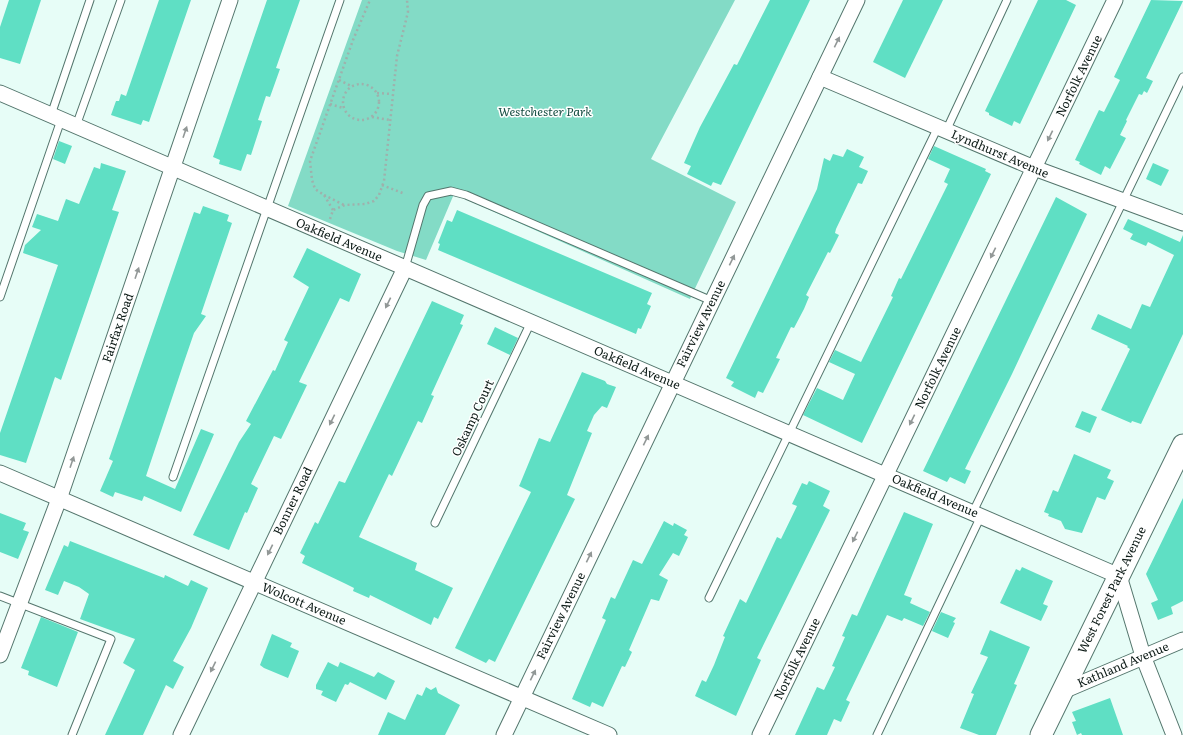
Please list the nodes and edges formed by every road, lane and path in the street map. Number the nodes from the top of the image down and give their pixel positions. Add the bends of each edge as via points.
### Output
1 (90, 0) edge
2 (121, 0) edge
3 (230, 0) edge
4 (340, 0) edge
5 (370, 0) edge
6 (407, 0) edge
7 (857, 0) edge
8 (1008, 0) edge
9 (1115, 0) edge
10 (820, 77) junction
11 (1183, 78) edge
12 (338, 80) junction
13 (352, 86) junction
14 (0, 93) edge
15 (377, 93) junction
16 (392, 94) junction
17 (330, 104) junction
18 (344, 108) junction
19 (56, 117) junction
20 (372, 117) junction
21 (390, 120) junction
22 (76, 126) junction
23 (942, 129) junction
24 (1034, 168) junction
25 (172, 169) junction
26 (382, 185) junction
27 (404, 194) dead end
28 (324, 195) junction
29 (1123, 201) junction
30 (345, 205) junction
31 (267, 208) junction
32 (1183, 223) edge
33 (405, 268) junction
34 (0, 297) edge
35 (712, 301) junction
36 (531, 322) junction
37 (673, 383) junction
38 (789, 433) junction
39 (1183, 445) edge
40 (0, 473) edge
41 (886, 475) junction
42 (173, 477) dead end
43 (59, 499) junction
44 (977, 514) junction
45 (435, 523) dead end
46 (1119, 576) junction
47 (254, 583) junction
48 (0, 596) edge
49 (709, 598) dead end
50 (19, 603) junction
51 (1183, 640) edge
52 (0, 655) edge
53 (1143, 656) junction
54 (1063, 691) junction
55 (522, 698) junction
56 (72, 735) edge
57 (181, 735) edge
58 (504, 735) edge
59 (609, 735) edge
60 (760, 735) edge
61 (877, 735) edge
62 (1041, 735) edge
63 (1174, 735) edge

1 - 19 lane
2 - 22 lane
25 -> 3 street, Fairfax Road
4 - 31 lane
5 - 12 path
6 - 16 path via 408,12 397,56
10 -> 7 street, Fairview Avenue
8 - 23 lane
9 -> 24 street, Norfolk Avenue
10 - 23 street, Lyndhurst Avenue
35 -> 10 street, Fairview Avenue
11 - 29 lane
12 - 13 path
12 - 17 path
13 - 15 path via 366,84
13 - 18 path via 345,92
14 - 19 street, Oakfield Avenue
15 - 16 path
15 - 20 path via 379,107
16 - 21 path
17 - 18 path
17 - 28 path via 310,161 312,180 316,189
18 - 20 path via 348,116 354,119 366,120
19 - 22 street, Oakfield Avenue
19 - 34 lane
20 - 21 path
21 - 26 path
22 - 25 street, Oakfield Avenue
23 - 24 street, Lyndhurst Avenue
23 - 38 lane
24 - 29 street, Lyndhurst Avenue
24 -> 41 street, Norfolk Avenue
25 - 31 street, Oakfield Avenue
43 -> 25 street, Fairfax Road
26 - 27 path
26 - 30 path via 374,201
28 - 30 path
28 - 30 path via 333,210
29 - 32 street, Lyndhurst Avenue
29 - 44 lane
31 - 33 street, Oakfield Avenue
31 - 42 lane
33 - 35 lane via 428,196 451,191
33 - 36 street, Oakfield Avenue
33 -> 47 street, Bonner Road
35 - 37 street, Fairview Avenue
36 - 37 street, Oakfield Avenue
36 - 45 lane, Oskamp Court
37 - 38 street, Oakfield Avenue
55 -> 37 street, Fairview Avenue
38 - 41 street, Oakfield Avenue
38 - 49 lane
39 - 46 main road, West Forest Park Avenue
40 - 43 street, Wolcott Avenue
41 - 44 street, Oakfield Avenue
41 -> 60 street, Norfolk Avenue
43 - 47 street, Wolcott Avenue
43 - 50 street, Fairfax Road
44 - 46 street, Oakfield Avenue
44 - 61 lane
46 - 53 street
46 - 54 main road, West Forest Park Avenue
47 - 55 street, Wolcott Avenue
47 -> 57 street, Bonner Road
48 - 50 lane
50 - 52 street, Fairfax Road
50 - 56 lane via 111,639
51 - 53 street, Kathland Avenue
53 - 54 street, Kathland Avenue
53 - 63 street
54 - 62 main road, West Forest Park Avenue
55 - 58 street, Fairview Avenue
55 - 59 street, Wolcott Avenue

